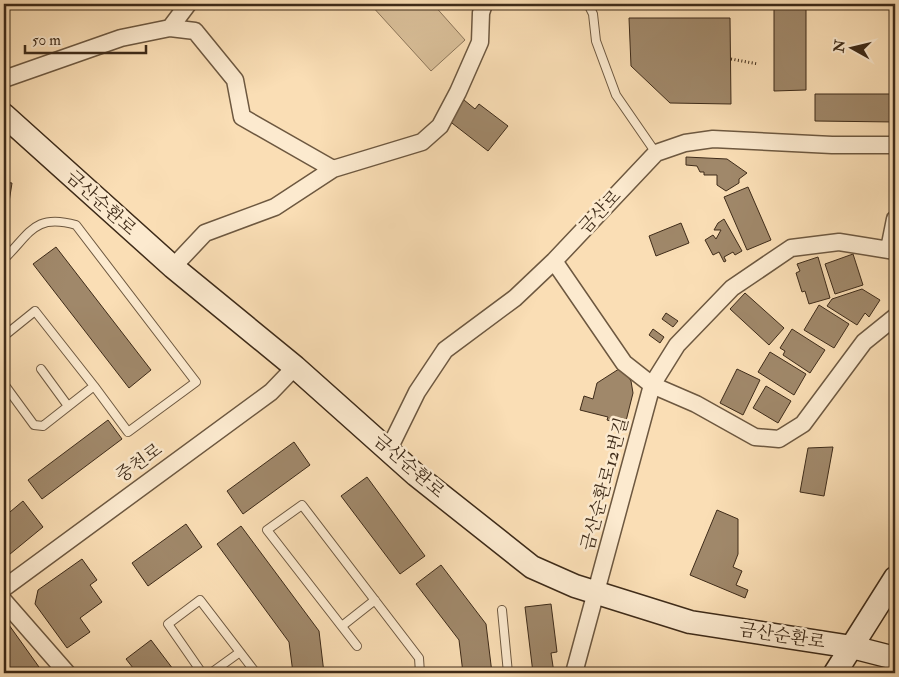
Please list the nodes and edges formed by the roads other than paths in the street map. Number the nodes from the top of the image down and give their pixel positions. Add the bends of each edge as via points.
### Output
1 (188, 4) edge
2 (484, 4) edge
3 (588, 4) edge
4 (170, 28) junction
5 (4, 79) edge
6 (4, 115) edge
7 (895, 145) edge
8 (656, 154) junction
9 (333, 169) junction
10 (895, 219) edge
11 (892, 250) edge
12 (4, 259) edge
13 (554, 261) junction
14 (173, 267) junction
15 (895, 317) edge
16 (4, 336) edge
17 (295, 367) junction
18 (41, 369) dead end
19 (4, 384) edge
20 (652, 385) junction
21 (94, 386) junction
22 (68, 406) junction
23 (389, 449) junction
24 (895, 578) edge
25 (4, 588) edge
26 (595, 592) junction
27 (375, 600) junction
28 (4, 601) edge
29 (502, 610) dead end
30 (342, 626) junction
31 (357, 646) dead end
32 (852, 647) junction
33 (240, 652) junction
34 (895, 658) edge
35 (67, 673) edge
36 (202, 673) edge
37 (211, 673) edge
38 (256, 673) edge
39 (420, 673) edge
40 (508, 673) edge
41 (574, 673) edge
42 (835, 673) edge

1 - 4 street
2 - 9 street via 480,42 440,126 422,142
3 - 8 lane via 593,14 596,41 616,95
4 - 5 street via 121,38
4 - 9 street via 195,31 235,80 242,117
6 - 14 street, 금산순환로
7 - 8 street, 금산로 via 713,139 685,143
8 - 13 street, 금산로
9 - 14 street via 275,207 205,233
10 - 11 street
11 - 20 street, 금산순환로12번길 via 839,242 791,248 732,288 677,345
12 - 21 lane via 43,222 61,221 76,225 196,382 128,432
13 - 20 street via 624,362
13 - 23 street, 금산로 via 515,298 445,350 418,392
14 - 17 street, 금산순환로
15 - 20 street via 864,342 804,424 779,439 755,437 696,404
16 - 21 lane via 35,311
17 - 23 street, 금산순환로
17 - 25 street, 중천로 via 271,392
18 - 22 lane
19 - 22 lane via 34,425 43,426
20 - 26 street, 금산순환로12번길
21 - 22 lane
23 - 26 street, 금산순환로 via 532,567
24 - 32 street
26 - 32 street, 금산순환로 via 690,622
26 - 41 street, 금산순환로12번길
27 - 30 lane
27 - 30 lane via 302,505 267,530
27 - 39 lane via 419,658
28 - 35 street
29 - 40 lane
30 - 31 lane
32 - 34 street, 금산순환로
32 - 42 street
33 - 36 lane via 200,600 168,624
33 - 37 lane
33 - 38 lane

